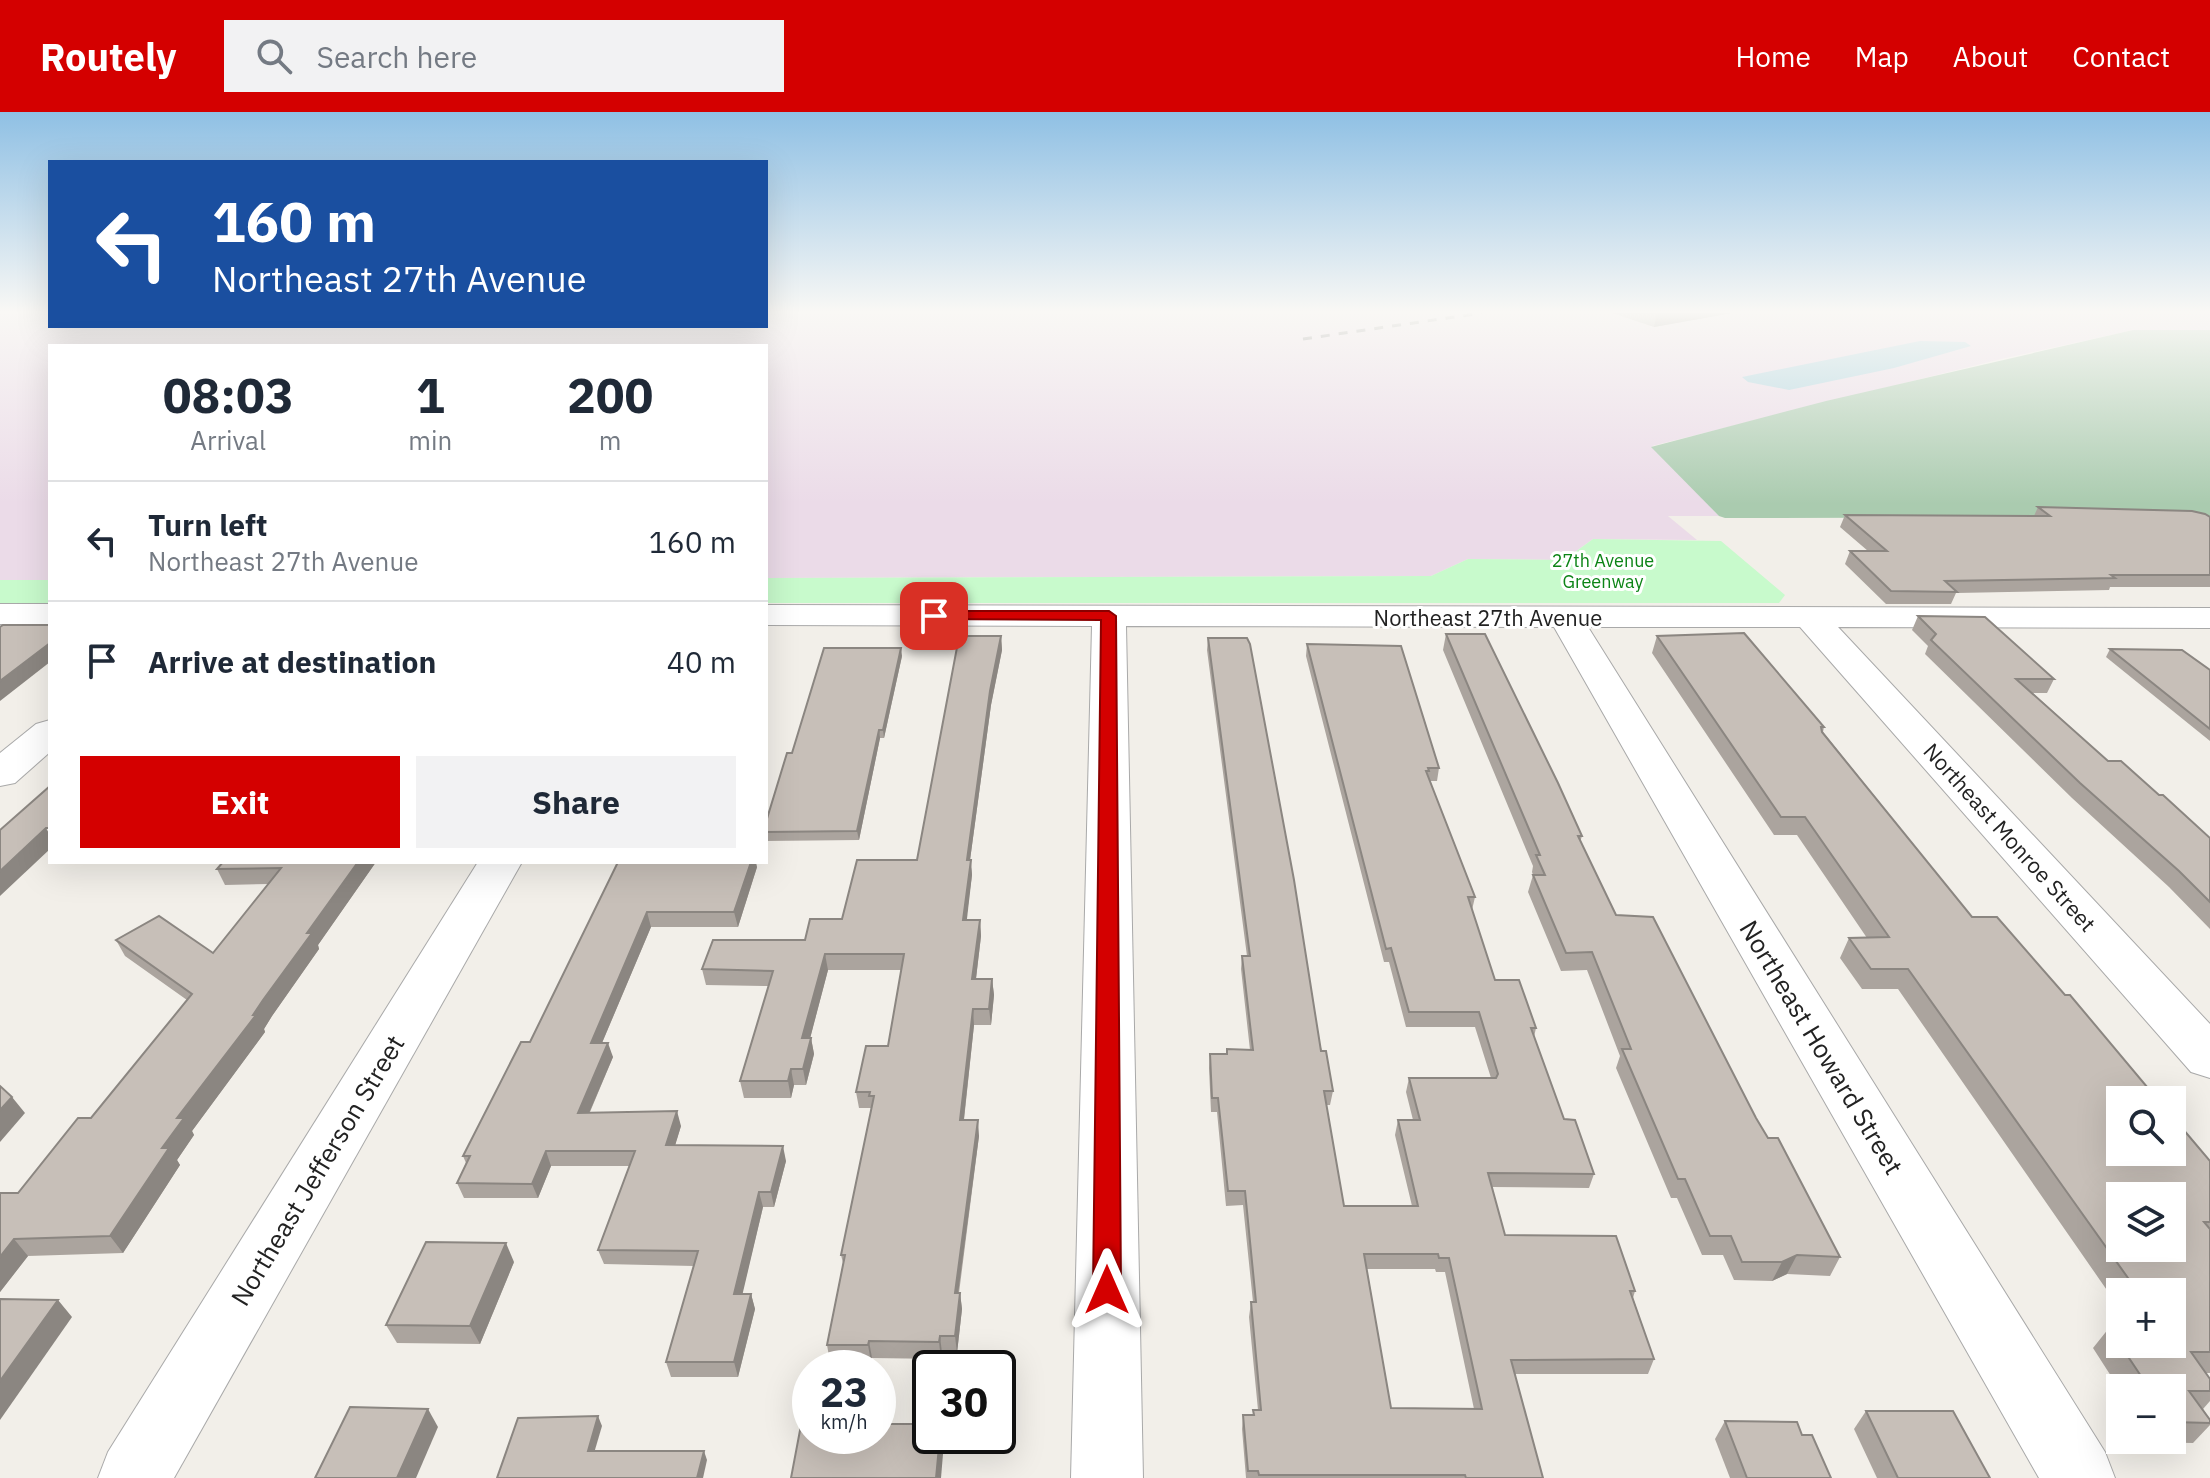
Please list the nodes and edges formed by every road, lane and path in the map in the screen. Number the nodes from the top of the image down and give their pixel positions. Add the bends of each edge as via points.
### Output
1 (0, 614) edge
2 (48, 614) edge
3 (768, 615) edge
4 (1109, 616) junction
5 (1565, 617) junction
6 (1809, 617) junction
7 (2210, 618) edge
8 (48, 734) edge
9 (0, 774) edge
10 (499, 864) edge
11 (2210, 1058) edge
12 (134, 1478) edge
13 (1107, 1478) edge
14 (2079, 1478) edge

1 - 2 street
3 - 4 street, Northeast 27th Avenue
4 - 5 street, Northeast 27th Avenue
4 - 13 street
5 - 6 street, Northeast 27th Avenue
5 - 14 street, Northeast Howard Street
6 - 7 street, Northeast 27th Avenue
6 - 11 street, Northeast Monroe Street
8 - 9 street
10 - 12 street, Northeast Jefferson Street

